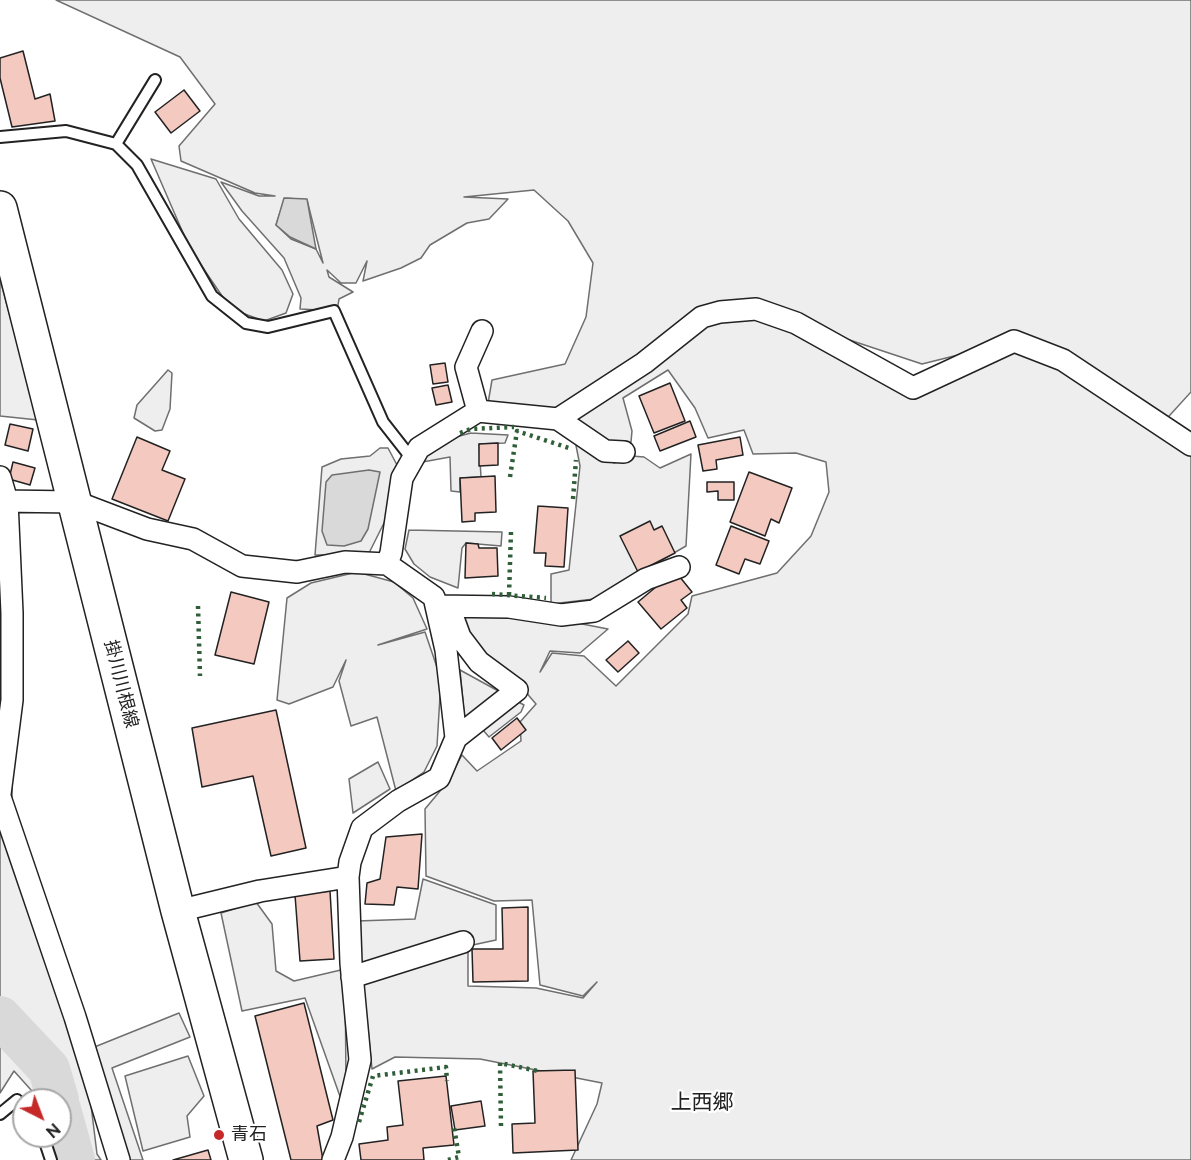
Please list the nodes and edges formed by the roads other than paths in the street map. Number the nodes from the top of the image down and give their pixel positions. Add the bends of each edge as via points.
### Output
1 (155, 80) dead end
2 (0, 137) edge
3 (116, 144) junction
4 (0, 208) edge
5 (482, 332) dead end
6 (478, 411) junction
7 (558, 419) junction
8 (1191, 445) edge
9 (624, 452) dead end
10 (412, 459) junction
11 (0, 477) edge
12 (4, 501) edge
13 (76, 502) junction
14 (387, 564) junction
15 (679, 567) dead end
16 (443, 607) junction
17 (456, 738) junction
18 (0, 796) edge
19 (348, 877) junction
20 (178, 911) junction
21 (463, 942) dead end
22 (352, 977) junction
23 (12, 1104) edge
24 (0, 1114) edge
25 (119, 1160) edge
26 (246, 1160) edge
27 (333, 1160) edge

1 - 3 lane
2 - 3 lane via 66,131
3 - 10 lane via 137,165 212,296 246,323 268,327 334,311 383,422
4 - 13 main road, 掛川川根線
5 - 6 street via 466,367
6 - 7 street
6 - 10 street via 419,448
7 - 8 street via 644,363 702,316 756,309 796,323 913,388 1014,341 1063,360
7 - 9 street via 605,451
10 - 14 street via 402,478
11 - 12 street
12 - 13 street
12 - 18 street via 12,699
13 - 14 street via 147,529 193,539 242,566 297,572 345,562
13 - 20 main road, 掛川川根線
14 - 16 street
15 - 16 street via 646,579 594,611 561,615 509,607
16 - 17 street
16 - 17 street via 479,662 517,690
17 - 19 street via 439,778 398,801 362,828
18 - 25 street
19 - 20 street via 260,891
19 - 22 street
20 - 26 main road, 掛川川根線
21 - 22 street
22 - 27 street via 360,1060
23 - 24 lane

